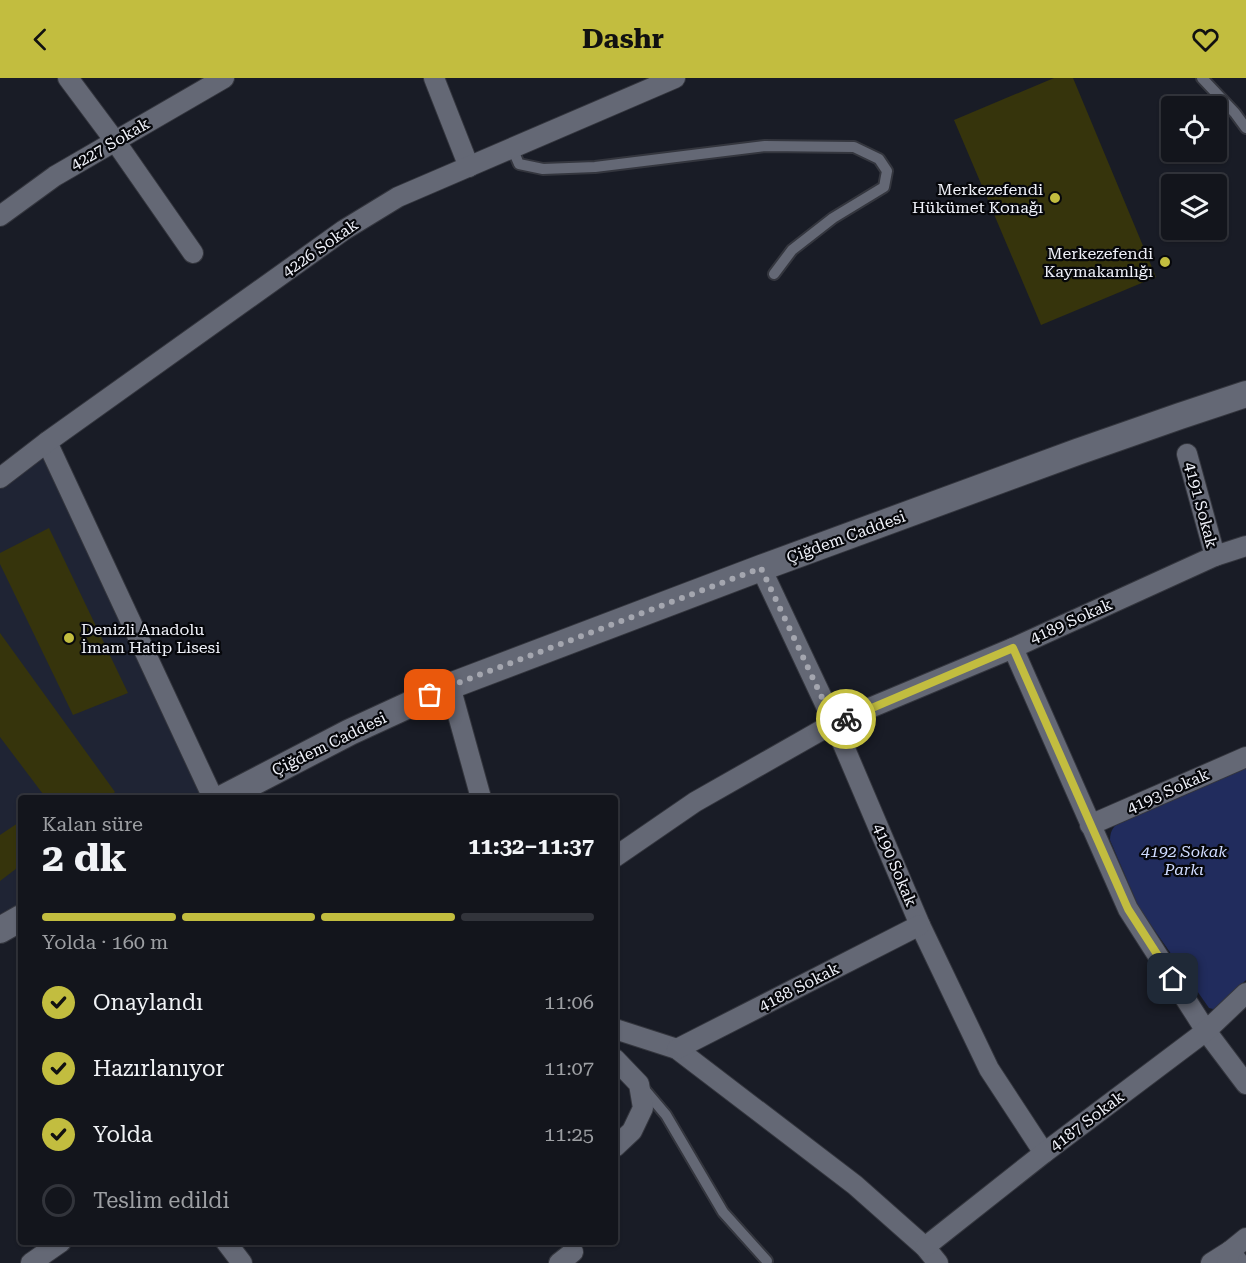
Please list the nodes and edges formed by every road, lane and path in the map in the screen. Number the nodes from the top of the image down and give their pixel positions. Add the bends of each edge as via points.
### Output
1 (68, 78) edge
2 (225, 78) edge
3 (435, 78) edge
4 (675, 78) edge
5 (1202, 78) edge
6 (1246, 128) edge
7 (115, 141) junction
8 (512, 148) junction
9 (470, 167) junction
10 (0, 216) edge
11 (193, 253) dead end
12 (774, 274) dead end
13 (1246, 394) edge
14 (47, 442) junction
15 (1187, 454) dead end
16 (0, 478) edge
17 (1246, 546) edge
18 (1215, 556) junction
19 (761, 568) junction
20 (1013, 648) junction
21 (450, 686) junction
22 (834, 723) junction
23 (1246, 756) edge
24 (212, 795) edge
25 (229, 795) edge
26 (481, 795) edge
27 (1090, 825) junction
28 (618, 855) edge
29 (18, 920) edge
30 (920, 925) junction
31 (0, 930) edge
32 (1246, 993) edge
33 (618, 1030) edge
34 (1206, 1031) junction
35 (677, 1049) junction
36 (618, 1062) edge
37 (639, 1084) junction
38 (1246, 1084) edge
39 (618, 1143) edge
40 (1044, 1153) junction
41 (1246, 1238) edge
42 (57, 1245) edge
43 (228, 1245) edge
44 (926, 1247) junction
45 (1232, 1259) edge
46 (767, 1261) dead end
47 (31, 1263) edge
48 (242, 1263) edge
49 (938, 1263) edge
50 (1211, 1263) edge

1 - 7 street
2 - 7 street, 4227 Sokak
3 - 9 street
4 - 8 street, 4226 Sokak
5 - 6 lane
7 - 10 street, 4227 Sokak via 55,176
7 - 11 street
8 - 9 street, 4226 Sokak
8 - 12 lane via 519,164 543,169 595,167 765,146 854,147 879,159 887,171 884,187 792,250
9 - 14 street, 4226 Sokak via 398,197 344,230
13 - 19 street, Çiğdem Caddesi
14 - 16 street, 4226 Sokak
14 - 24 street
15 - 18 street, 4191 Sokak
17 - 18 street, 4189 Sokak
18 - 20 street, 4189 Sokak
19 - 21 street, Çiğdem Caddesi
19 - 22 street, 4190 Sokak
20 - 22 street, 4189 Sokak
20 - 27 street
21 - 25 street, Çiğdem Caddesi
21 - 26 street
22 - 28 street, 4189 Sokak via 695,802
22 - 30 street, 4190 Sokak
23 - 27 street, 4193 Sokak
27 - 34 street via 1128,909
29 - 31 street
30 - 35 street, 4188 Sokak
30 - 40 street, 4190 Sokak via 989,1069
32 - 34 street, 4187 Sokak
33 - 35 street
34 - 38 street
34 - 40 street, 4187 Sokak
35 - 44 street via 855,1185
36 - 37 street
37 - 39 street via 643,1108 632,1131
37 - 46 lane via 666,1115 723,1212
40 - 44 street, 4187 Sokak
41 - 45 street
42 - 47 street
43 - 48 street
44 - 49 street
45 - 50 street

